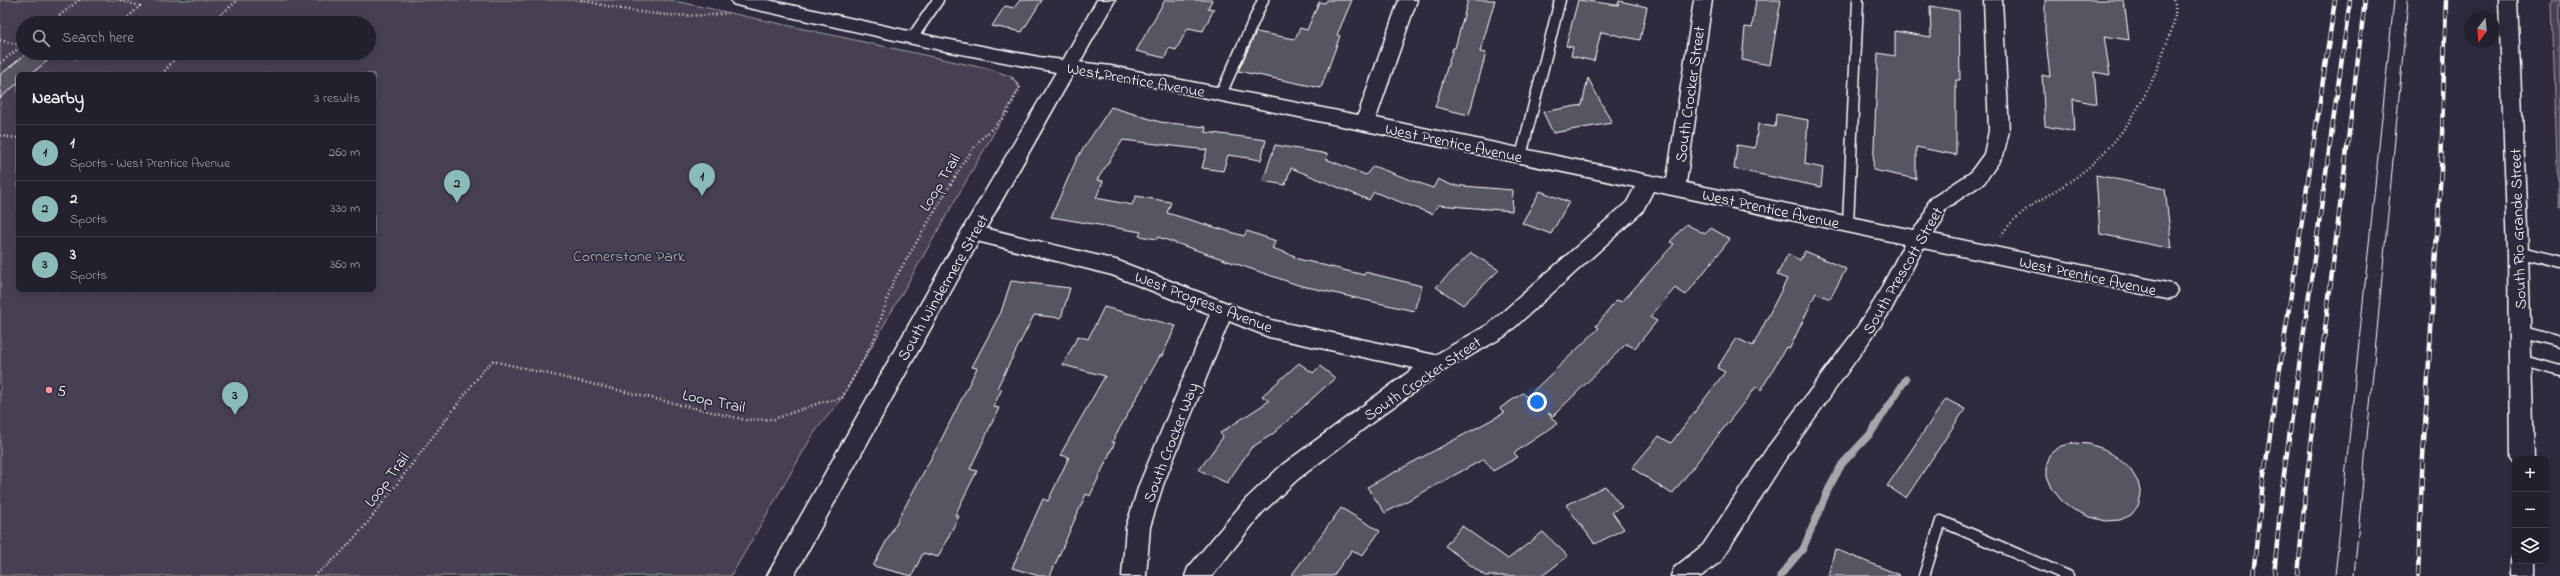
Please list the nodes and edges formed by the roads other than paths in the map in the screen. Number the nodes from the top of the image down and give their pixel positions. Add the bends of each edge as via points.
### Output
1 (938, 0) edge
2 (1106, 0) edge
3 (1263, 0) edge
4 (1408, 0) edge
5 (1560, 0) edge
6 (1703, 0) edge
7 (1858, 0) edge
8 (1993, 0) edge
9 (2508, 0) edge
10 (772, 3) edge
11 (734, 7) edge
12 (912, 38) junction
13 (1069, 67) junction
14 (1221, 94) junction
15 (1365, 123) junction
16 (1521, 156) junction
17 (1647, 182) junction
18 (1675, 188) junction
19 (1848, 224) junction
20 (972, 233) junction
21 (1917, 239) junction
22 (2518, 251) junction
23 (2560, 262) edge
24 (2167, 292) dead end
25 (1222, 311) junction
26 (2520, 331) junction
27 (2560, 342) edge
28 (2521, 360) junction
29 (1437, 364) junction
30 (2560, 371) edge
31 (2522, 456) edge
32 (2523, 564) edge
33 (780, 576) edge
34 (1134, 576) edge
35 (1197, 576) edge
36 (1683, 576) edge
37 (1924, 576) edge
38 (2068, 576) edge
39 (2523, 576) edge

1 - 12 lane
2 - 13 street, South Windermere Street
3 - 14 lane
4 - 15 street
5 - 16 lane
6 - 18 street, South Crocker Street
7 - 19 lane
8 - 21 street, South Prescott Street via 1999,131 1993,156 1977,178 1936,205 1932,222
9 - 22 street, South Rio Grande Street
10 - 11 street, West Prentice Avenue
10 - 12 street, West Prentice Avenue
12 - 13 street, West Prentice Avenue via 1039,64
13 - 14 street, West Prentice Avenue via 1111,72
13 - 20 street, South Windermere Street
14 - 15 street, West Prentice Avenue
15 - 16 street, West Prentice Avenue
16 - 17 street, West Prentice Avenue
17 - 18 street, West Prentice Avenue
17 - 29 street, South Crocker Street via 1635,207 1497,330
18 - 19 street, West Prentice Avenue
19 - 21 street, West Prentice Avenue
20 - 25 street, West Progress Avenue via 1116,268 1164,285
20 - 33 street, South Windermere Street
21 - 24 street, West Prentice Avenue
21 - 36 street, South Prescott Street via 1883,306 1864,335 1776,454 1712,553
22 - 23 lane
22 - 26 street, South Rio Grande Street
25 - 29 street, West Progress Avenue via 1269,328 1319,341
25 - 34 street, South Crocker Way via 1151,485 1138,527
26 - 27 lane
26 - 28 street, South Rio Grande Street
28 - 30 lane
28 - 31 street, South Rio Grande Street
29 - 35 street, South Crocker Street via 1290,472 1254,506
32 - 39 street
37 - 38 lane via 1941,521

